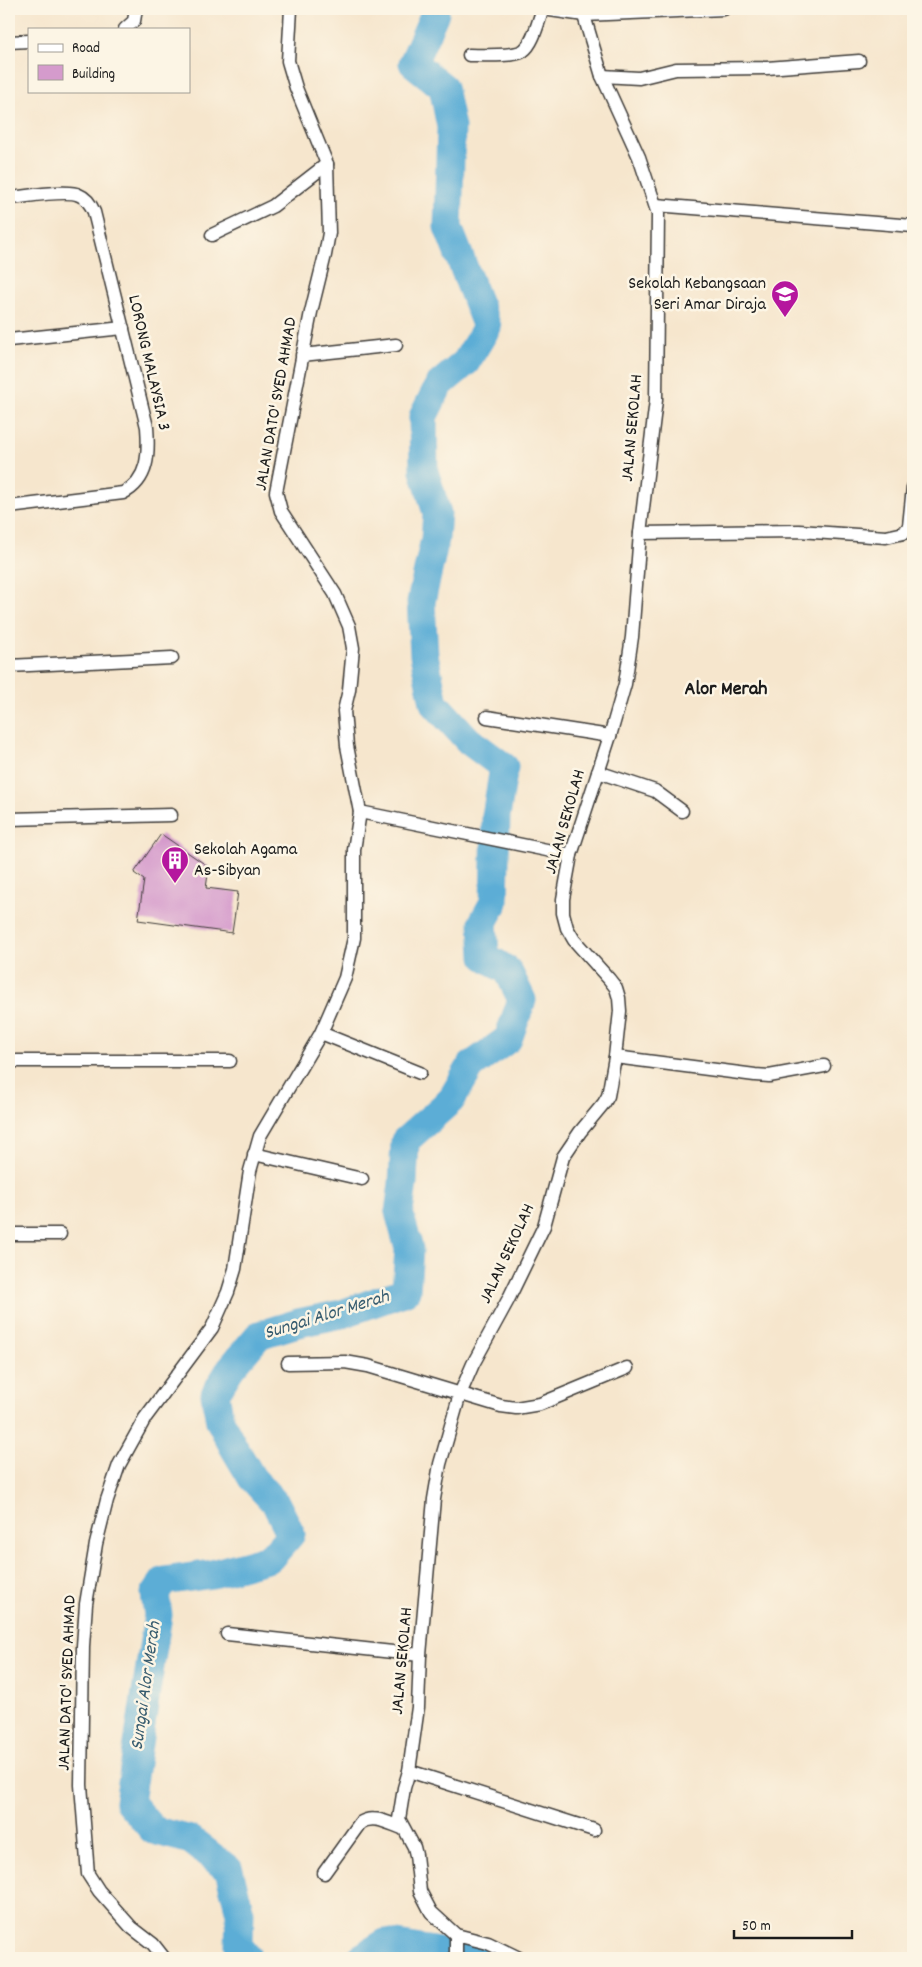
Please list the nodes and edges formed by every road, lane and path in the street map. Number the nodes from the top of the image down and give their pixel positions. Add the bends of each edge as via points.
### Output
1 (136, 9) edge
2 (291, 9) edge
3 (543, 9) edge
4 (724, 9) edge
5 (583, 12) edge
6 (126, 28) edge
7 (28, 41) edge
8 (9, 42) edge
9 (468, 55) dead end
10 (859, 61) dead end
11 (602, 76) junction
12 (327, 164) junction
13 (9, 198) edge
14 (656, 205) junction
15 (913, 226) edge
16 (212, 235) dead end
17 (123, 328) junction
18 (9, 340) edge
19 (396, 346) dead end
20 (302, 355) junction
21 (913, 487) edge
22 (9, 507) edge
23 (640, 533) junction
24 (172, 658) dead end
25 (9, 666) edge
26 (487, 717) dead end
27 (610, 736) junction
28 (598, 772) junction
29 (682, 811) dead end
30 (360, 812) junction
31 (171, 815) dead end
32 (9, 819) edge
33 (570, 855) junction
34 (321, 1032) junction
35 (615, 1057) junction
36 (9, 1061) edge
37 (230, 1061) dead end
38 (824, 1066) dead end
39 (420, 1074) dead end
40 (254, 1154) junction
41 (362, 1179) dead end
42 (9, 1234) edge
43 (60, 1234) dead end
44 (288, 1363) dead end
45 (627, 1368) dead end
46 (460, 1394) junction
47 (227, 1634) dead end
48 (420, 1655) junction
49 (409, 1771) junction
50 (402, 1828) junction
51 (594, 1830) dead end
52 (324, 1873) dead end
53 (456, 1939) junction
54 (164, 1958) edge
55 (456, 1958) edge
56 (519, 1958) edge

1 - 6 street via 134,21
2 - 12 street, JALAN DATO' SYED AHMAD via 288,45 291,75
3 - 5 street
3 - 9 street via 531,39 522,51
4 - 5 street
5 - 11 street, JALAN SEKOLAH
7 - 8 street
10 - 11 street via 767,68 676,69 639,78
11 - 14 street, JALAN SEKOLAH via 639,157
12 - 16 street via 273,206
12 - 20 street, JALAN DATO' SYED AHMAD via 328,233
13 - 17 street, LORONG MALAYSIA 3 via 66,193 85,198 94,212
14 - 15 street
14 - 23 street, JALAN SEKOLAH via 656,400
17 - 18 street
17 - 22 street, LORONG MALAYSIA 3 via 148,444 140,479 133,488 122,493
19 - 20 street
20 - 30 street, JALAN DATO' SYED AHMAD via 276,492 281,511 335,594 349,626 353,648 344,711 347,746
21 - 23 street via 910,526 904,532 886,538 799,531
23 - 27 street, JALAN SEKOLAH via 632,637 625,684
24 - 25 street
26 - 27 street
27 - 28 street, JALAN SEKOLAH
28 - 29 street via 654,791
28 - 33 street, JALAN SEKOLAH
30 - 33 street
30 - 34 street, JALAN DATO' SYED AHMAD via 354,850 352,953 345,978
31 - 32 street
33 - 35 street, JALAN SEKOLAH via 563,913 574,940 616,988 620,1011
34 - 39 street
34 - 40 street, JALAN DATO' SYED AHMAD via 260,1136
35 - 38 street via 756,1076
35 - 46 street, JALAN SEKOLAH via 608,1096 563,1157 544,1226
36 - 37 street
40 - 41 street
40 - 54 street, JALAN DATO' SYED AHMAD via 235,1269 228,1292 212,1328 145,1418 118,1465 96,1544 86,1604 81,1785 88,1874 125,1920
42 - 43 street
44 - 46 street via 345,1362 368,1366
45 - 46 street via 528,1407 501,1406
46 - 48 street, JALAN SEKOLAH via 437,1478
47 - 48 street
48 - 49 street, JALAN SEKOLAH via 418,1707
49 - 50 street, JALAN SEKOLAH via 400,1807
49 - 51 street
50 - 52 street via 374,1819 365,1820
50 - 53 street, JALAN SEKOLAH via 416,1855 418,1881 425,1903
53 - 55 street
53 - 56 street, JALAN SEKOLAH via 488,1944

